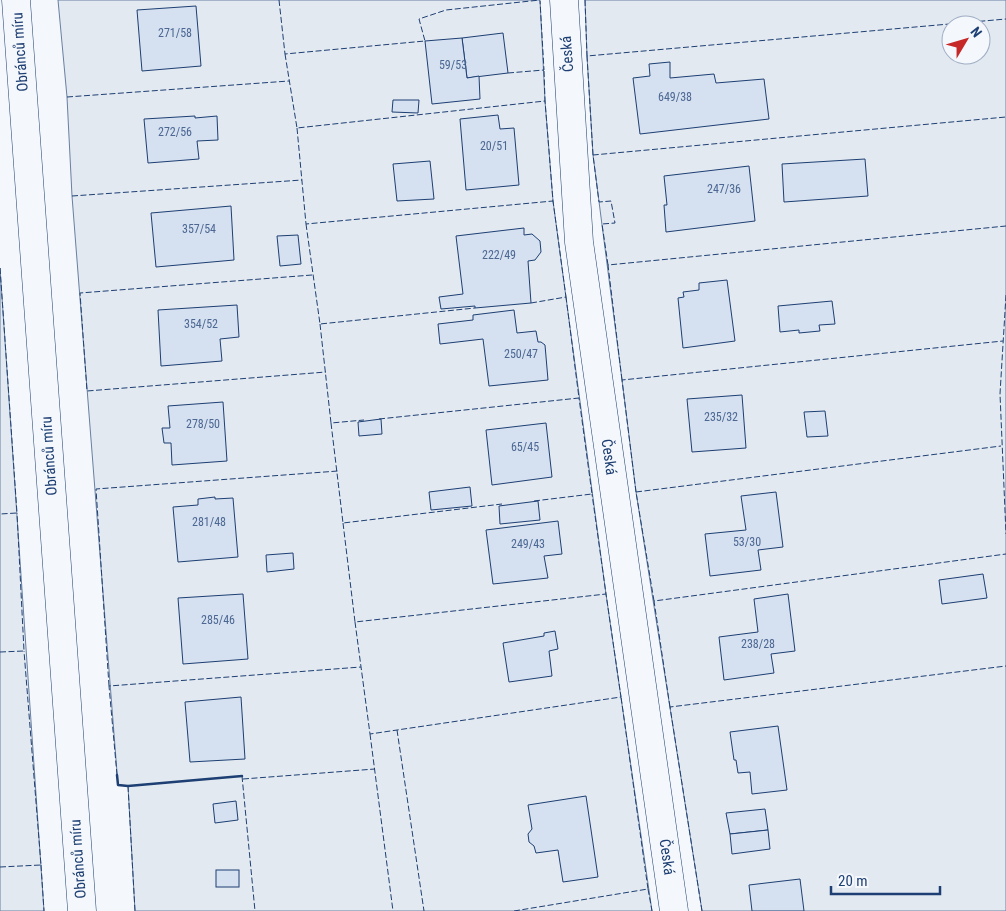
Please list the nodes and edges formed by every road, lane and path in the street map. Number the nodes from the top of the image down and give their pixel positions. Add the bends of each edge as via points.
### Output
1 (16, 0) edge
2 (564, 0) edge
3 (82, 911) edge
4 (674, 911) edge

1 - 3 street, Obránců míru
2 - 4 street, Česká via 579,242

